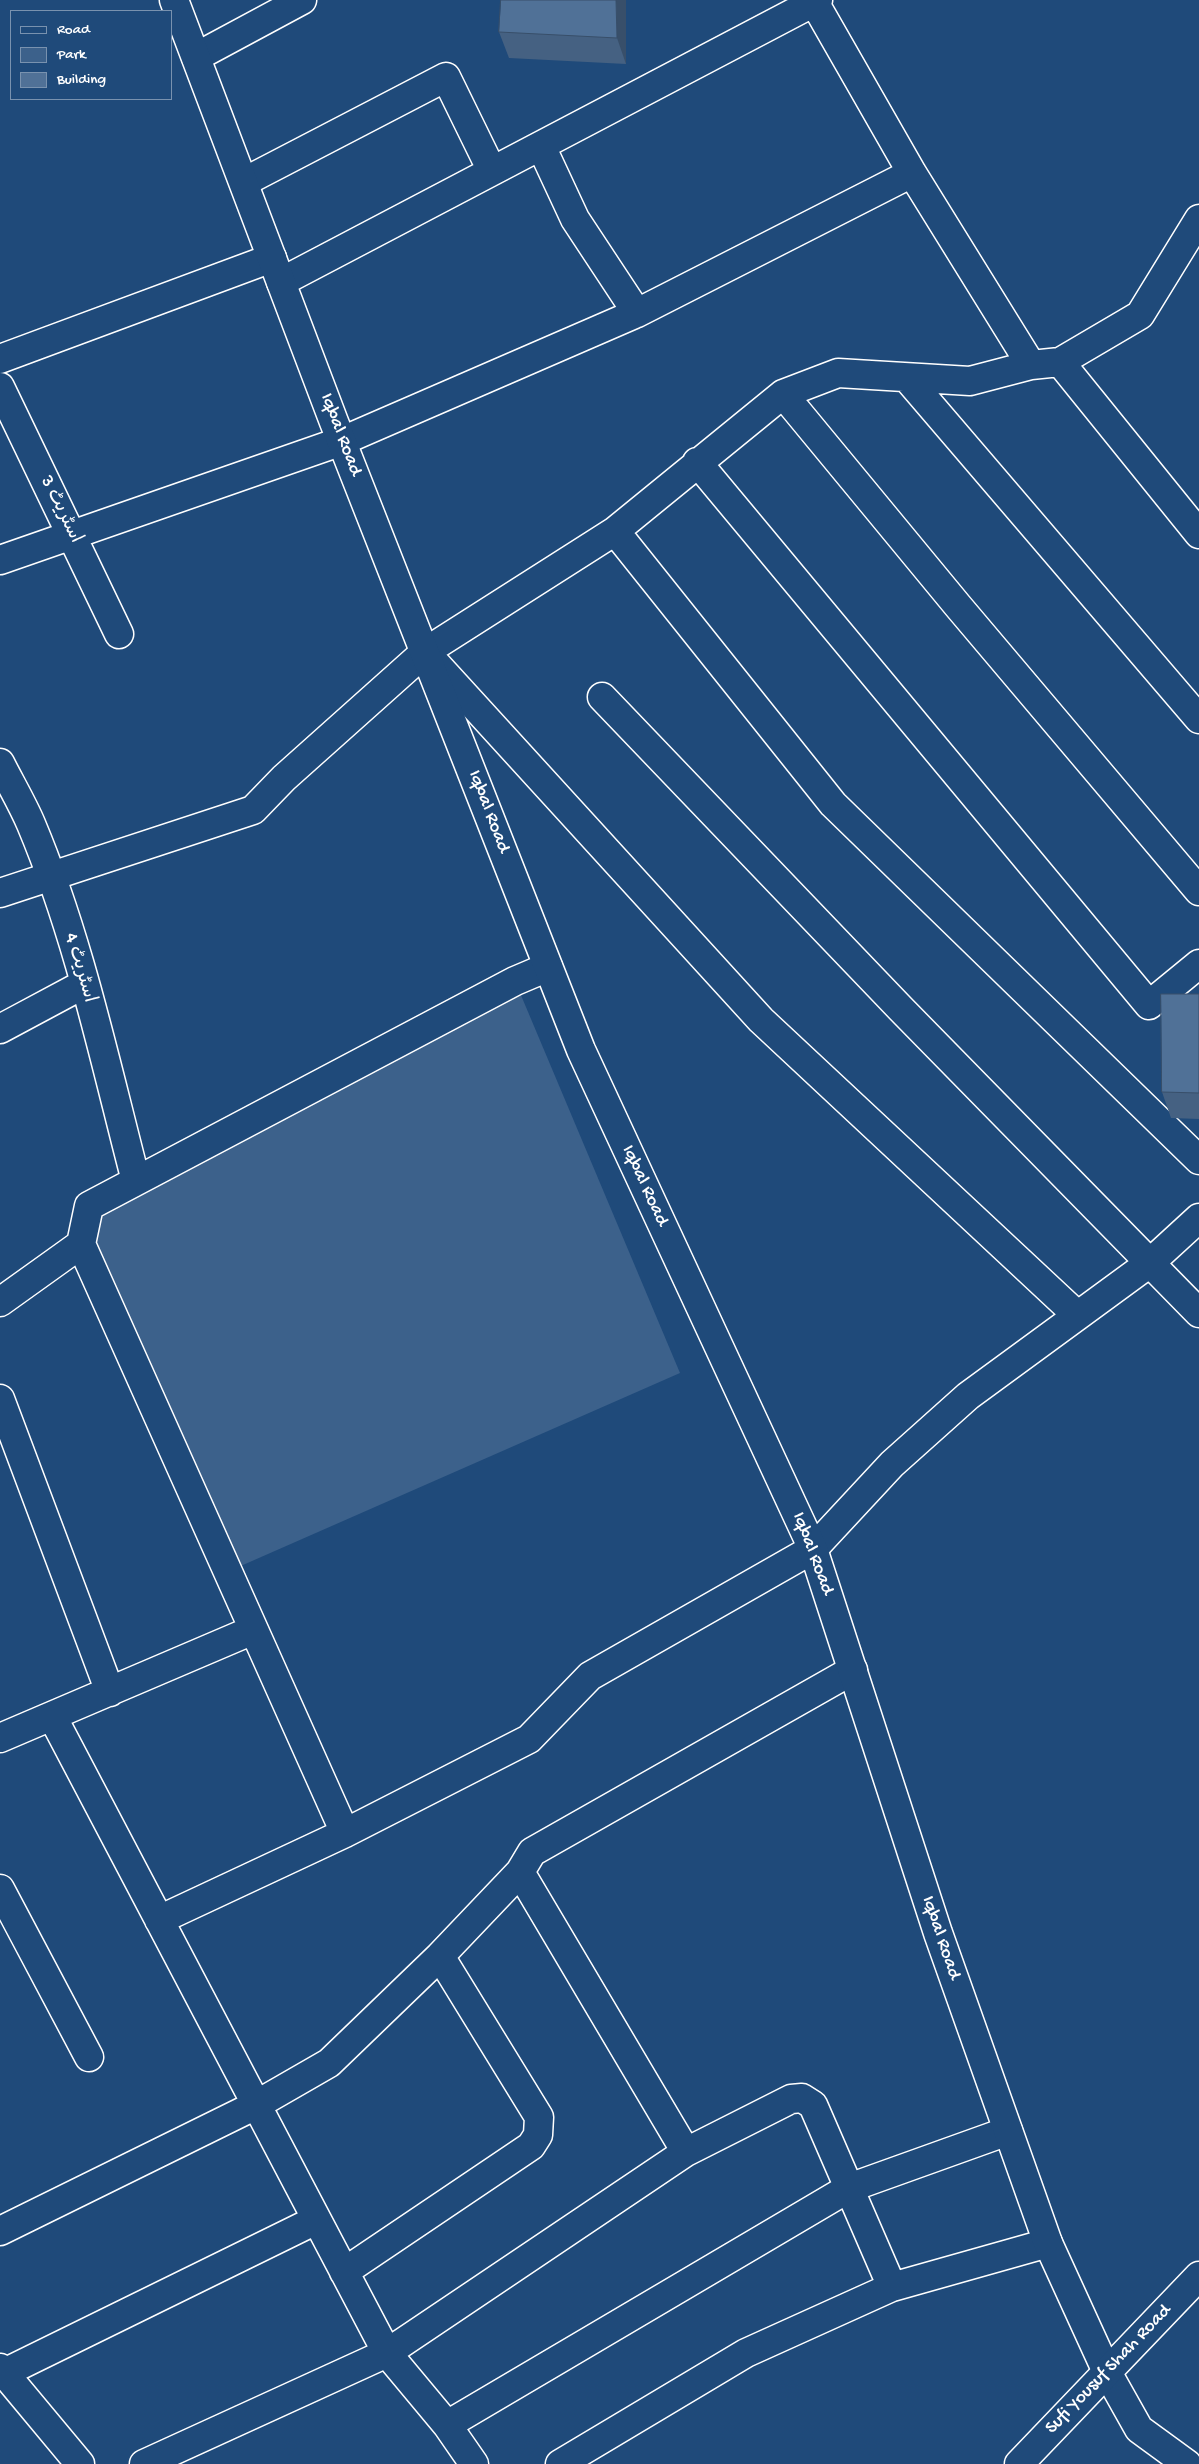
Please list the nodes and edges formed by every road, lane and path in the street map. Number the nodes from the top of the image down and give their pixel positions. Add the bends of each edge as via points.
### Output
1 (174, 0) edge
2 (302, 0) edge
3 (815, 1) edge
4 (196, 57) junction
5 (541, 146) junction
6 (492, 171) junction
7 (912, 173) junction
8 (244, 182) junction
9 (1199, 219) edge
10 (277, 270) junction
11 (637, 313) junction
12 (0, 358) edge
13 (1060, 362) junction
14 (1031, 365) junction
15 (907, 378) junction
16 (0, 387) edge
17 (783, 394) junction
18 (342, 441) junction
19 (697, 462) junction
20 (615, 531) junction
21 (1199, 534) edge
22 (72, 536) junction
23 (0, 560) edge
24 (119, 634) dead end
25 (425, 652) junction
26 (602, 697) dead end
27 (1199, 719) edge
28 (0, 763) edge
29 (51, 877) junction
30 (1199, 891) edge
31 (0, 893) edge
32 (1199, 964) edge
33 (548, 967) junction
34 (84, 984) junction
35 (0, 1029) edge
36 (1199, 1160) edge
37 (136, 1181) junction
38 (1199, 1218) edge
39 (81, 1244) junction
40 (1151, 1262) junction
41 (0, 1302) edge
42 (1199, 1313) edge
43 (1077, 1315) junction
44 (0, 1399) edge
45 (813, 1549) junction
46 (253, 1630) junction
47 (853, 1670) junction
48 (110, 1692) junction
49 (52, 1716) junction
50 (0, 1738) edge
51 (345, 1833) junction
52 (520, 1872) junction
53 (0, 1889) edge
54 (159, 1920) junction
55 (440, 1956) junction
56 (89, 2057) dead end
57 (256, 2105) junction
58 (1008, 2131) junction
59 (686, 2152) junction
60 (848, 2188) junction
61 (316, 2220) junction
62 (0, 2231) edge
63 (1048, 2243) junction
64 (344, 2272) junction
65 (1199, 2276) edge
66 (892, 2287) junction
67 (387, 2354) junction
68 (1, 2372) edge
69 (1107, 2372) junction
70 (447, 2425) junction
71 (80, 2464) edge
72 (144, 2464) edge
73 (474, 2464) edge
74 (560, 2464) edge
75 (1019, 2464) edge
76 (1187, 2464) edge

1 - 4 street, Iqbal Road
2 - 4 street
3 - 5 street
3 - 7 street
4 - 8 street, Iqbal Road
5 - 6 street
5 - 11 street via 576,219
6 - 8 street via 446,77
6 - 10 street
7 - 11 street
7 - 14 street
8 - 10 street, Iqbal Road
9 - 13 street via 1140,315
10 - 12 street
10 - 18 street, Iqbal Road
11 - 18 street
13 - 14 street
13 - 21 street
14 - 15 street via 970,380
15 - 17 street via 838,373
15 - 27 street
16 - 22 street, اسٹریٹ 3
17 - 19 street
17 - 30 street
18 - 22 street
18 - 25 street, Iqbal Road
19 - 20 street
19 - 32 street via 1149,1005
20 - 25 street
20 - 36 street via 833,804
22 - 23 street
22 - 24 street, اسٹریٹ 3
25 - 29 street via 284,778 253,810
25 - 33 street, Iqbal Road
25 - 43 street via 761,1020
26 - 40 street via 901,1009
28 - 29 street, اسٹریٹ 4 via 30,823
29 - 31 street
29 - 34 street, اسٹریٹ 4
33 - 37 street via 515,981
33 - 45 street, Iqbal Road via 581,1050
34 - 35 street
34 - 37 street, اسٹریٹ 4
37 - 39 street via 89,1206
38 - 40 street
39 - 41 street
39 - 46 street
40 - 42 street
40 - 43 street
43 - 45 street via 961,1402 892,1464
44 - 48 street
45 - 47 street, Iqbal Road
45 - 51 street via 590,1676 529,1740
46 - 48 street
46 - 51 street
47 - 52 street via 532,1852
47 - 58 street, Iqbal Road via 938,1933
48 - 49 street
49 - 50 street
49 - 54 street
51 - 54 street
52 - 55 street
52 - 59 street
53 - 56 street
54 - 57 street
55 - 57 street via 329,2063
55 - 64 street via 538,2116 538,2135 531,2146
57 - 61 street
57 - 62 street
58 - 60 street
58 - 63 street, Iqbal Road
59 - 60 street via 791,2099 802,2098 813,2105
59 - 67 street
60 - 66 street
60 - 70 street
61 - 64 street
61 - 68 street
63 - 66 street
63 - 69 street, Iqbal Road
64 - 67 street
65 - 69 street, Sufi Yousuf Shah Road
66 - 74 street via 746,2353
67 - 70 street
67 - 72 street
68 - 71 street
69 - 75 street, Sufi Yousuf Shah Road
69 - 76 street, Iqbal Road via 1139,2429
70 - 73 street

